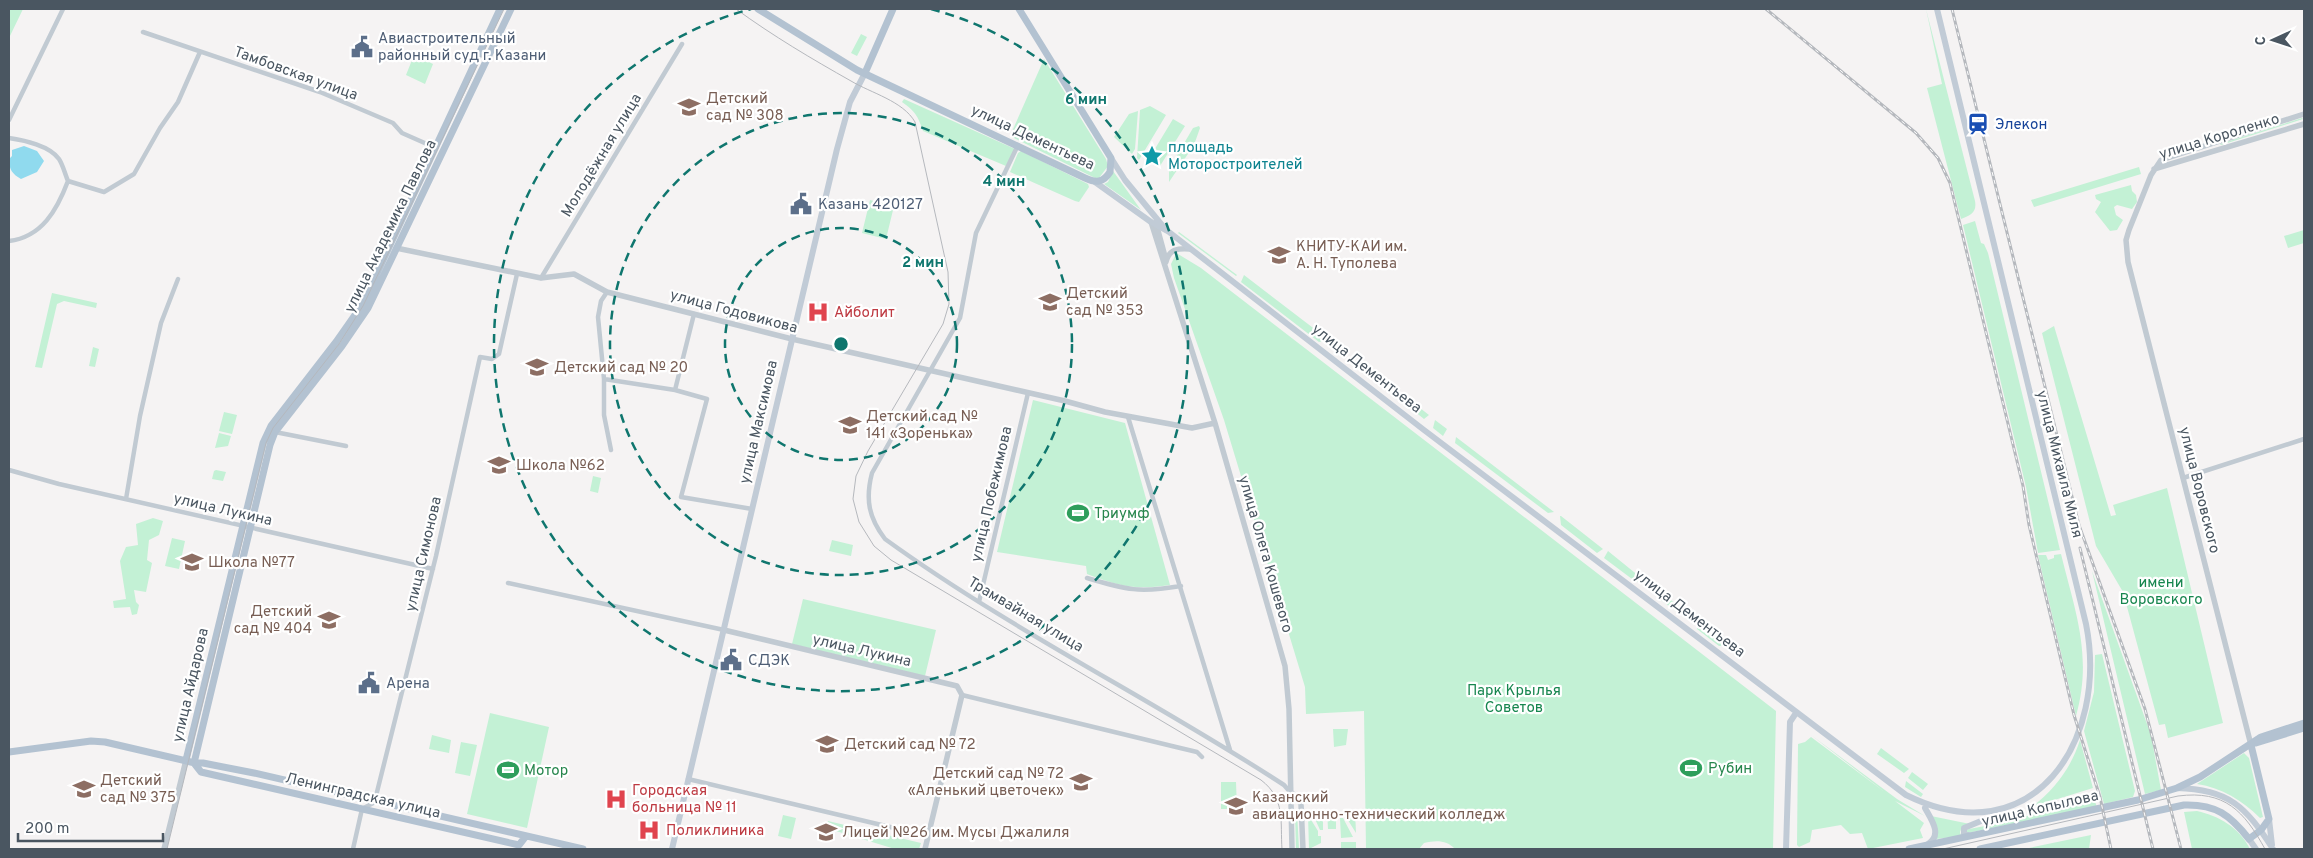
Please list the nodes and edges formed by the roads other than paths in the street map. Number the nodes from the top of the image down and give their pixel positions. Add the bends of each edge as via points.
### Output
1 (64, 9) edge
2 (498, 9) edge
3 (758, 9) edge
4 (894, 9) edge
5 (1019, 9) edge
6 (1937, 9) edge
7 (509, 12) edge
8 (143, 32) dead end
9 (682, 44) dead end
10 (200, 52) junction
11 (865, 73) junction
12 (2304, 114) edge
13 (9, 120) edge
14 (2304, 124) edge
15 (9, 138) edge
16 (2213, 143) junction
17 (1018, 145) junction
18 (436, 148) junction
19 (2216, 152) junction
20 (1111, 158) junction
21 (2154, 169) junction
22 (68, 181) junction
23 (1095, 182) junction
24 (1154, 220) junction
25 (1157, 226) junction
26 (1170, 234) junction
27 (9, 242) edge
28 (396, 248) junction
29 (1160, 249) junction
30 (1190, 249) junction
31 (1166, 262) junction
32 (517, 274) junction
33 (1168, 275) junction
34 (541, 278) junction
35 (178, 279) dead end
36 (607, 292) junction
37 (694, 314) junction
38 (792, 339) junction
39 (931, 371) junction
40 (604, 379) junction
41 (675, 390) junction
42 (1028, 393) junction
43 (1128, 417) junction
44 (1215, 423) junction
45 (275, 432) junction
46 (2304, 439) edge
47 (346, 446) dead end
48 (611, 450) dead end
49 (9, 470) edge
50 (2183, 478) junction
51 (126, 500) junction
52 (752, 509) junction
53 (246, 527) junction
54 (433, 569) junction
55 (1087, 578) dead end
56 (508, 583) dead end
57 (1181, 586) junction
58 (979, 602) junction
59 (724, 630) junction
60 (962, 695) junction
61 (1796, 713) junction
62 (2304, 723) edge
63 (2304, 728) edge
64 (2251, 745) junction
65 (1230, 750) junction
66 (9, 752) edge
67 (1202, 757) dead end
68 (186, 760) junction
69 (194, 763) junction
70 (688, 779) junction
71 (2177, 788) junction
72 (1292, 793) junction
73 (375, 802) junction
74 (1924, 806) junction
75 (362, 809) junction
76 (1988, 818) junction
77 (2268, 819) junction
78 (2261, 830) junction
79 (526, 836) junction
80 (928, 836) junction
81 (1975, 836) junction
82 (2249, 839) junction
83 (518, 847) edge
84 (1924, 847) junction
85 (164, 849) edge
86 (353, 849) edge
87 (583, 849) edge
88 (672, 849) edge
89 (925, 849) edge
90 (1292, 849) edge
91 (1303, 849) edge
92 (1786, 849) edge
93 (1909, 849) edge
94 (1980, 849) edge
95 (2256, 849) edge
96 (2273, 849) edge

1 - 13 street
2 - 7 street
2 - 18 main road, улица Академика Павлова
3 - 11 main road, улица Дементьева
4 - 11 main road, улица Максимова
5 - 20 main road
6 - 76 main road, улица Михаила Миля via 2086,624 2092,668 2080,730 2062,773 2028,804
7 - 28 main road, улица Академика Павлова
8 - 10 street, Тамбовская улица
9 - 34 street, Молодёжная улица
10 - 18 street, Тамбовская улица via 320,92 393,124 402,133
10 - 22 street via 178,102 134,174 104,192
11 - 17 main road, улица Дементьева
11 - 38 main road, улица Максимова via 846,115
12 - 16 street, улица Короленко
14 - 19 street, улица Короленко
15 - 22 street via 54,153
16 - 19 street
16 - 21 street, улица Короленко via 2167,158 2157,163
17 - 23 main road, улица Дементьева
17 - 39 street, Трамвайная улица via 976,233 960,318
18 - 53 main road, улица Академика Павлова via 362,305 268,432
19 - 21 street, улица Короленко
20 - 23 main road via 1112,168 1107,177
20 - 24 main road
21 - 50 street, улица Воровского via 2129,230 2127,251
22 - 27 street via 60,202 42,228 22,240
23 - 24 main road, улица Дементьева
24 - 25 main road, улица Олега Кошевого
24 - 26 main road
24 - 29 street, улица Олега Кошевого
25 - 26 main road, улица Дементьева
25 - 29 street, улица Олега Кошевого
26 - 29 street
26 - 30 main road, улица Дементьева
28 - 32 street, улица Годовикова
28 - 45 main road, улица Академика Павлова via 360,321
29 - 31 street, улица Олега Кошевого
29 - 33 street, улица Олега Кошевого
30 - 31 street via 1174,250
30 - 61 main road, улица Дементьева
31 - 33 street, улица Олега Кошевого
32 - 34 street, улица Годовикова
32 - 54 street, улица Симонова via 499,354 492,359 480,357
33 - 44 street, улица Олега Кошевого
34 - 36 street, улица Годовикова via 574,274
35 - 51 street via 161,323 140,412
36 - 37 street, улица Годовикова
36 - 40 street via 598,317
37 - 38 street, улица Годовикова
37 - 41 street
38 - 39 street, улица Годовикова
38 - 52 main road, улица Максимова
39 - 42 street, улица Годовикова
39 - 58 street, Трамвайная улица via 872,473 867,490 868,508 874,525 885,540
40 - 41 street
40 - 48 street via 604,415
41 - 52 street via 707,399 681,498
42 - 43 street, улица Годовикова
42 - 58 street, улица Побежимова
43 - 44 street, улица Годовикова via 1192,428
43 - 57 street
44 - 72 street, улица Олега Кошевого via 1286,666
45 - 47 street
45 - 53 main road, улица Академика Павлова
46 - 50 street
49 - 51 street, улица Лукина
50 - 64 street, улица Воровского
51 - 53 street, улица Лукина
52 - 59 main road, улица Максимова
53 - 54 street, улица Лукина
53 - 68 main road, улица Айдарова
53 - 69 main road, улица Айдарова
54 - 73 street, улица Симонова
55 - 57 street via 1128,590
56 - 59 street, улица Лукина
57 - 65 street
58 - 65 street, Трамвайная улица
59 - 60 street, улица Лукина via 956,686
59 - 70 main road, улица Максимова
60 - 67 street, улица Лукина via 1197,752
60 - 80 street
61 - 74 main road, улица Дементьева
61 - 92 main road via 1790,722
62 - 64 main road via 2261,736
63 - 64 main road
64 - 71 main road, улица Копылова
64 - 77 main road, улица Воровского
65 - 72 street, Трамвайная улица
66 - 68 main road, Ленинградская улица via 91,741
68 - 69 main road, Ленинградская улица
68 - 85 street, улица Айдарова
69 - 73 main road, Ленинградская улица via 245,771
69 - 75 main road, Ленинградская улица via 201,772
70 - 80 street
70 - 88 main road, улица Максимова
71 - 78 main road via 2206,791 2226,798 2248,813
71 - 81 main road, улица Копылова via 2138,800
72 - 90 street, улица Олега Кошевого
72 - 91 street via 1301,804
73 - 75 street
73 - 79 main road, Ленинградская улица
74 - 76 main road, улица Михаила Миля via 1961,818
74 - 84 main road via 1936,834 1933,841
75 - 83 main road, Ленинградская улица
75 - 86 street
76 - 81 main road via 1964,828 1964,834
77 - 78 main road
77 - 96 main road, улица Воровского
78 - 82 main road
78 - 96 main road
79 - 83 main road, Ленинградская улица
79 - 87 main road, Ленинградская улица
80 - 89 street
81 - 84 main road, улица Копылова
82 - 94 main road, улица Копылова via 2230,817 2212,807 2198,805 2176,806
82 - 95 main road
84 - 93 main road, улица Копылова

